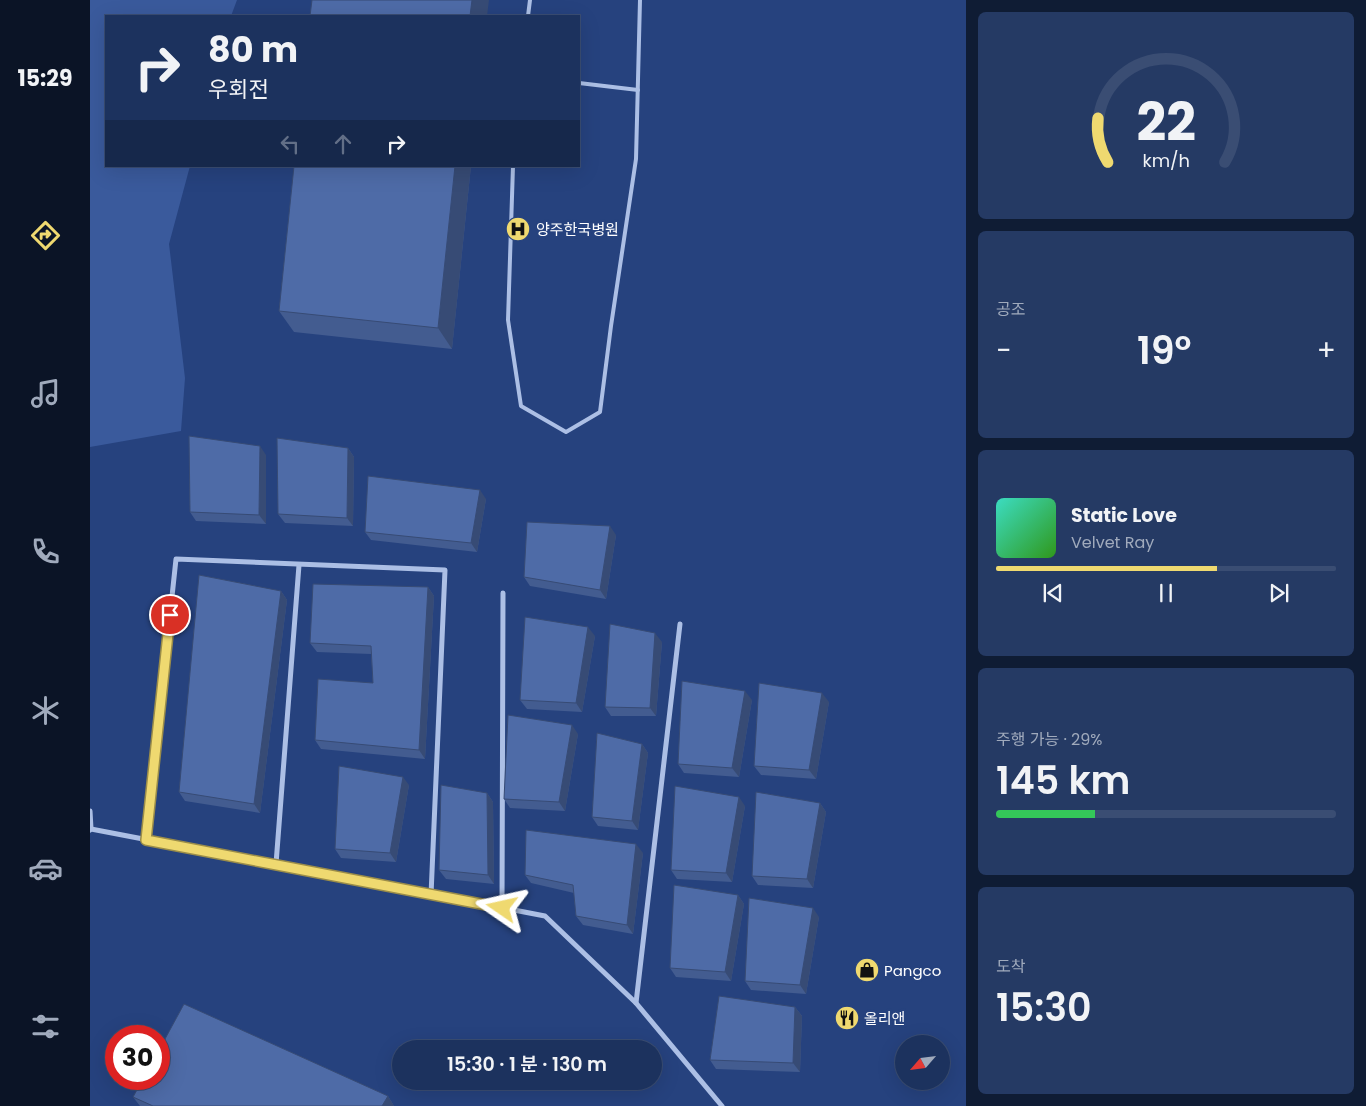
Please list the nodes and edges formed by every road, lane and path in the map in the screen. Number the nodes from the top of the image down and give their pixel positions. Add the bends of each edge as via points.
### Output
1 (530, 0) edge
2 (640, 0) edge
3 (528, 15) edge
4 (580, 83) edge
5 (638, 90) junction
6 (513, 167) edge
7 (299, 565) junction
8 (503, 593) dead end
9 (680, 624) dead end
10 (90, 811) edge
11 (91, 829) edge
12 (146, 840) junction
13 (276, 864) junction
14 (431, 895) junction
15 (502, 908) junction
16 (636, 1003) junction
17 (722, 1106) edge

1 - 3 lane
2 - 5 lane
4 - 5 lane
5 - 6 lane via 636,159 600,412 566,432 520,406 508,320
7 - 12 street via 176,559
7 - 13 street
7 - 14 street via 445,570
8 - 15 street
9 - 16 street
10 - 11 street
11 - 12 street
12 - 13 street
13 - 14 street
14 - 15 street
15 - 16 street via 545,916
16 - 17 street

